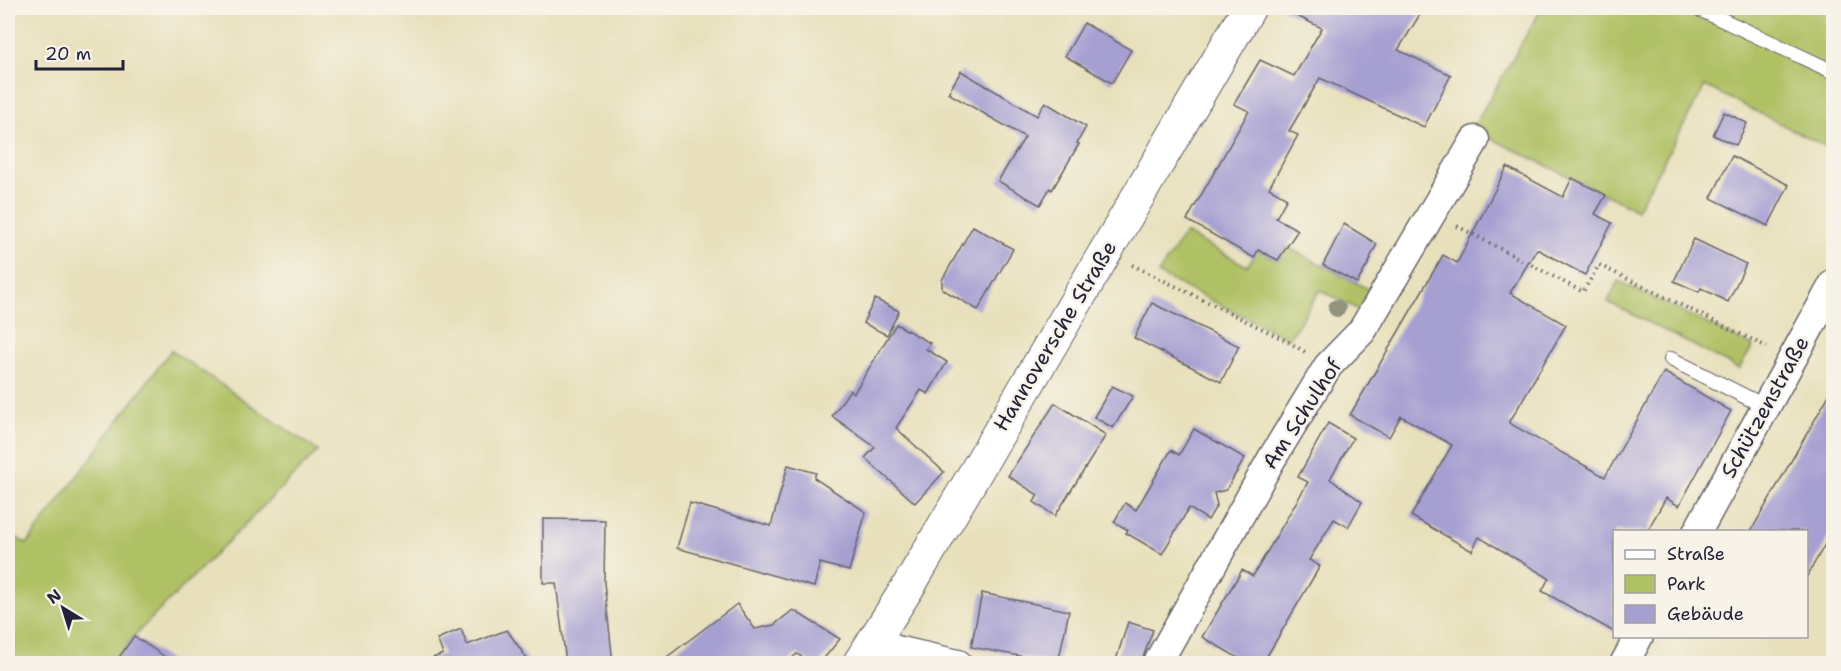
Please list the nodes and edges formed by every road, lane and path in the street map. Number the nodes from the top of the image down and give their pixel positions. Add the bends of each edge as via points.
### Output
1 (1249, 8) edge
2 (1697, 8) edge
3 (1833, 72) edge
4 (1475, 140) dead end
5 (1432, 213) junction
6 (1131, 265) dead end
7 (1833, 283) edge
8 (1671, 359) dead end
9 (1791, 360) junction
10 (1328, 366) junction
11 (1766, 407) junction
12 (1698, 530) edge
13 (1638, 638) edge
14 (867, 651) edge
15 (958, 663) edge
16 (1157, 663) edge
17 (1624, 663) edge

1 - 14 street, Hannoversche Straße
2 - 3 lane
4 - 5 street, Am Schulhof
5 - 9 path via 1583,292 1599,265
5 - 10 street, Am Schulhof via 1362,331
6 - 10 path via 1287,341
7 - 9 street, Schützenstraße
8 - 11 lane
9 - 11 street, Schützenstraße
10 - 16 street, Am Schulhof
11 - 12 street, Schützenstraße
13 - 17 street
14 - 15 street via 896,650

